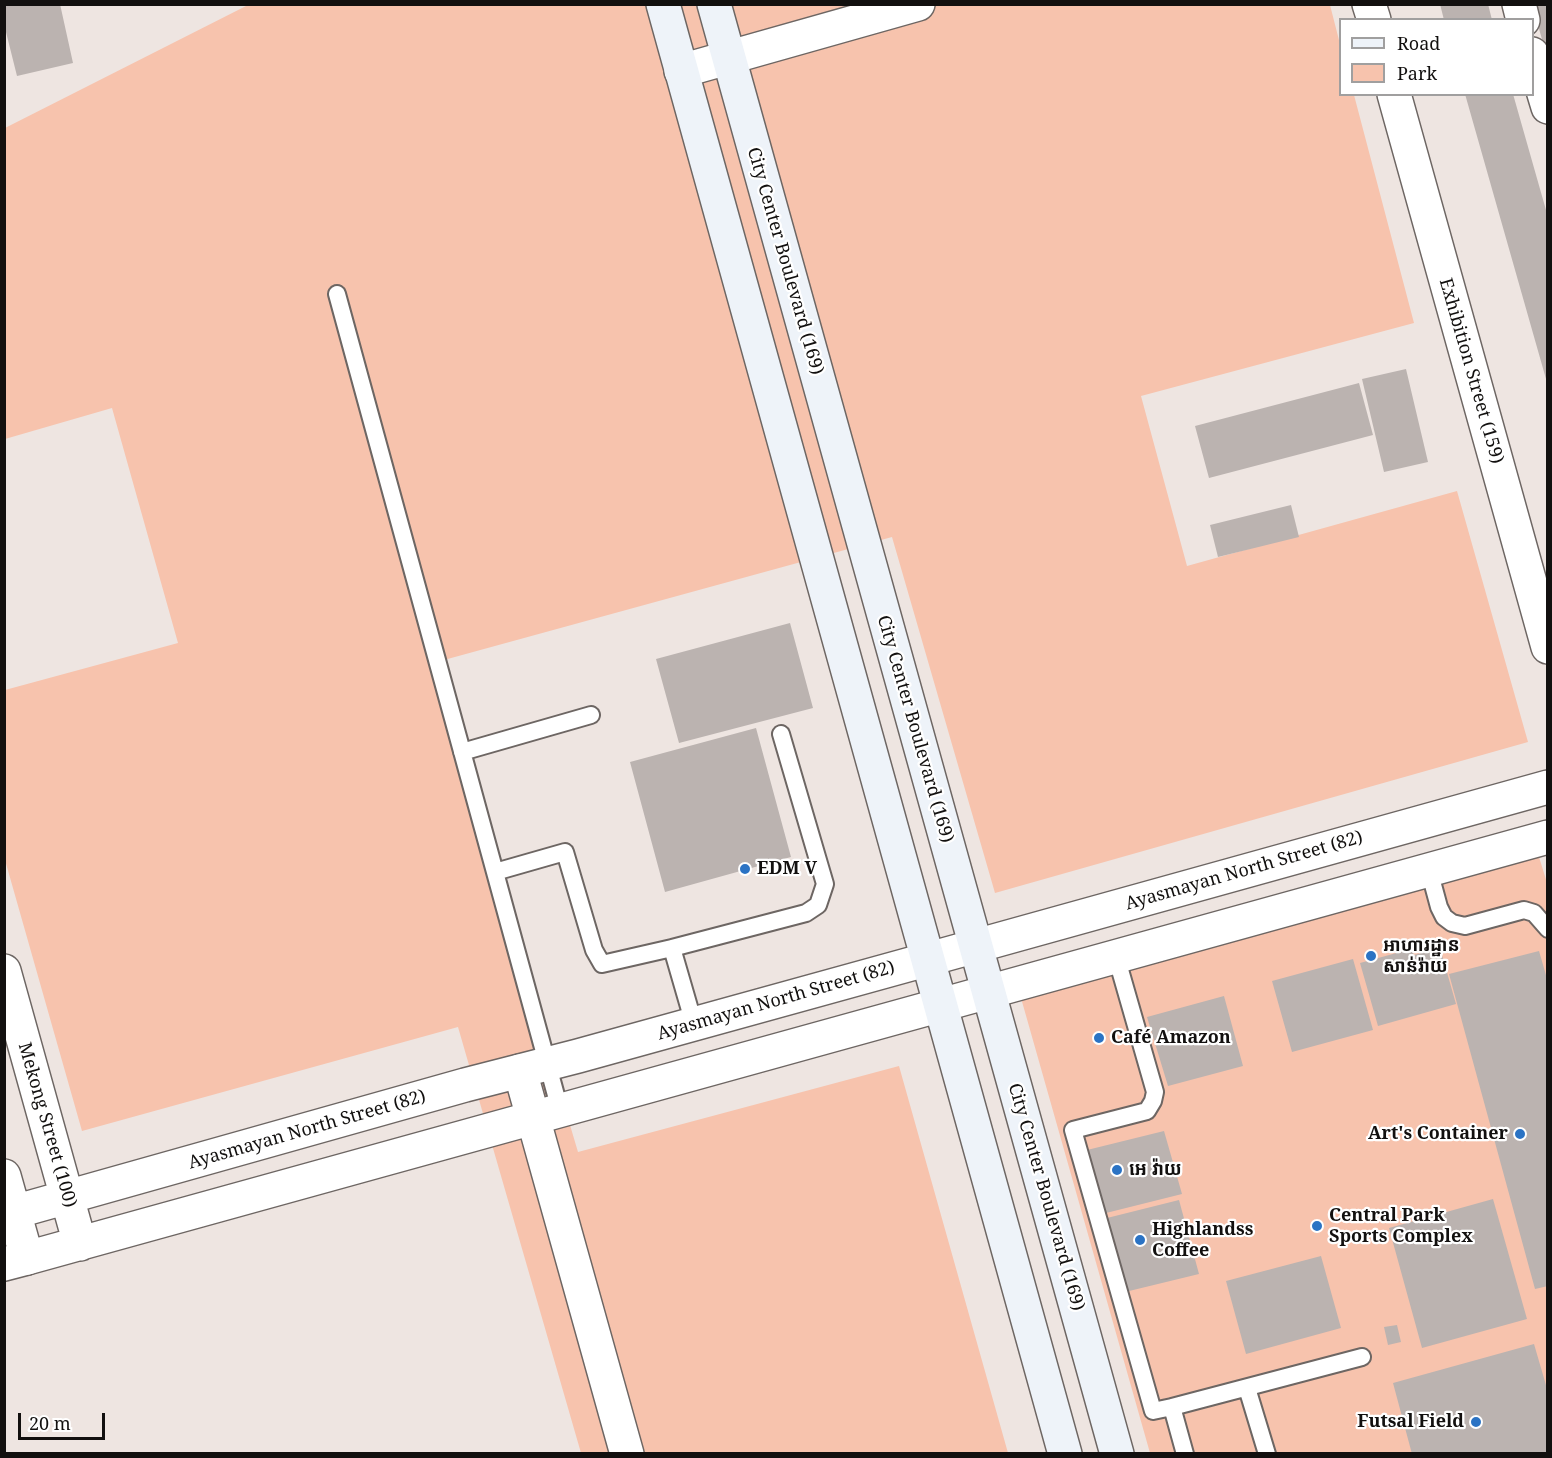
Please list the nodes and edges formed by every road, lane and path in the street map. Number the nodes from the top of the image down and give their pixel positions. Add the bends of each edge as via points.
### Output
1 (663, 4) edge
2 (714, 4) edge
3 (918, 4) edge
4 (729, 58) junction
5 (1534, 58) edge
6 (681, 71) junction
7 (1395, 96) edge
8 (1548, 107) edge
9 (337, 294) dead end
10 (1548, 647) edge
11 (591, 715) dead end
12 (781, 734) dead end
13 (462, 752) junction
14 (1548, 787) edge
15 (1548, 837) edge
16 (1429, 870) junction
17 (495, 872) junction
18 (1548, 929) edge
19 (976, 946) junction
20 (672, 948) junction
21 (1116, 956) junction
22 (928, 959) junction
23 (4, 971) edge
24 (988, 992) junction
25 (940, 1005) junction
26 (694, 1024) junction
27 (534, 1068) junction
28 (546, 1113) junction
29 (4, 1176) edge
30 (68, 1198) junction
31 (9, 1213) edge
32 (80, 1244) junction
33 (16, 1261) edge
34 (1362, 1358) dead end
35 (1247, 1388) junction
36 (1172, 1407) junction
37 (627, 1454) edge
38 (1065, 1454) edge
39 (1117, 1454) edge
40 (1185, 1454) edge
41 (1267, 1454) edge

1 - 6 main road
2 - 4 main road, City Center Boulevard (169)
3 - 4 street
4 - 6 street
4 - 19 main road, City Center Boulevard (169)
5 - 8 street
6 - 22 main road
7 - 10 street, Exhibition Street (159)
9 - 13 lane
11 - 13 lane
12 - 20 lane via 825,884 818,905 807,912
13 - 17 lane
14 - 19 street, Ayasmayan North Street (82)
15 - 16 street
16 - 18 lane via 1439,907 1452,923 1465,926 1524,910 1534,913
16 - 21 street
17 - 20 lane via 565,852 594,950 602,964
17 - 27 lane
19 - 22 street, Ayasmayan North Street (82)
19 - 24 main road, City Center Boulevard (169)
20 - 26 lane
21 - 24 street
21 - 36 lane via 1155,1092 1153,1101 1147,1111 1073,1130 1153,1411
22 - 25 main road
22 - 26 street, Ayasmayan North Street (82)
23 - 30 street, Mekong Street (100)
24 - 25 street
24 - 39 main road, City Center Boulevard (169)
25 - 28 street
25 - 38 main road
26 - 27 street, Ayasmayan North Street (82)
27 - 28 street
27 - 30 street, Ayasmayan North Street (82)
28 - 32 street
28 - 37 street
29 - 31 street
30 - 31 street, Ayasmayan North Street (82)
30 - 32 street, Mekong Street (100)
31 - 33 street
32 - 33 street
34 - 35 lane
35 - 36 lane
35 - 41 lane
36 - 40 lane

